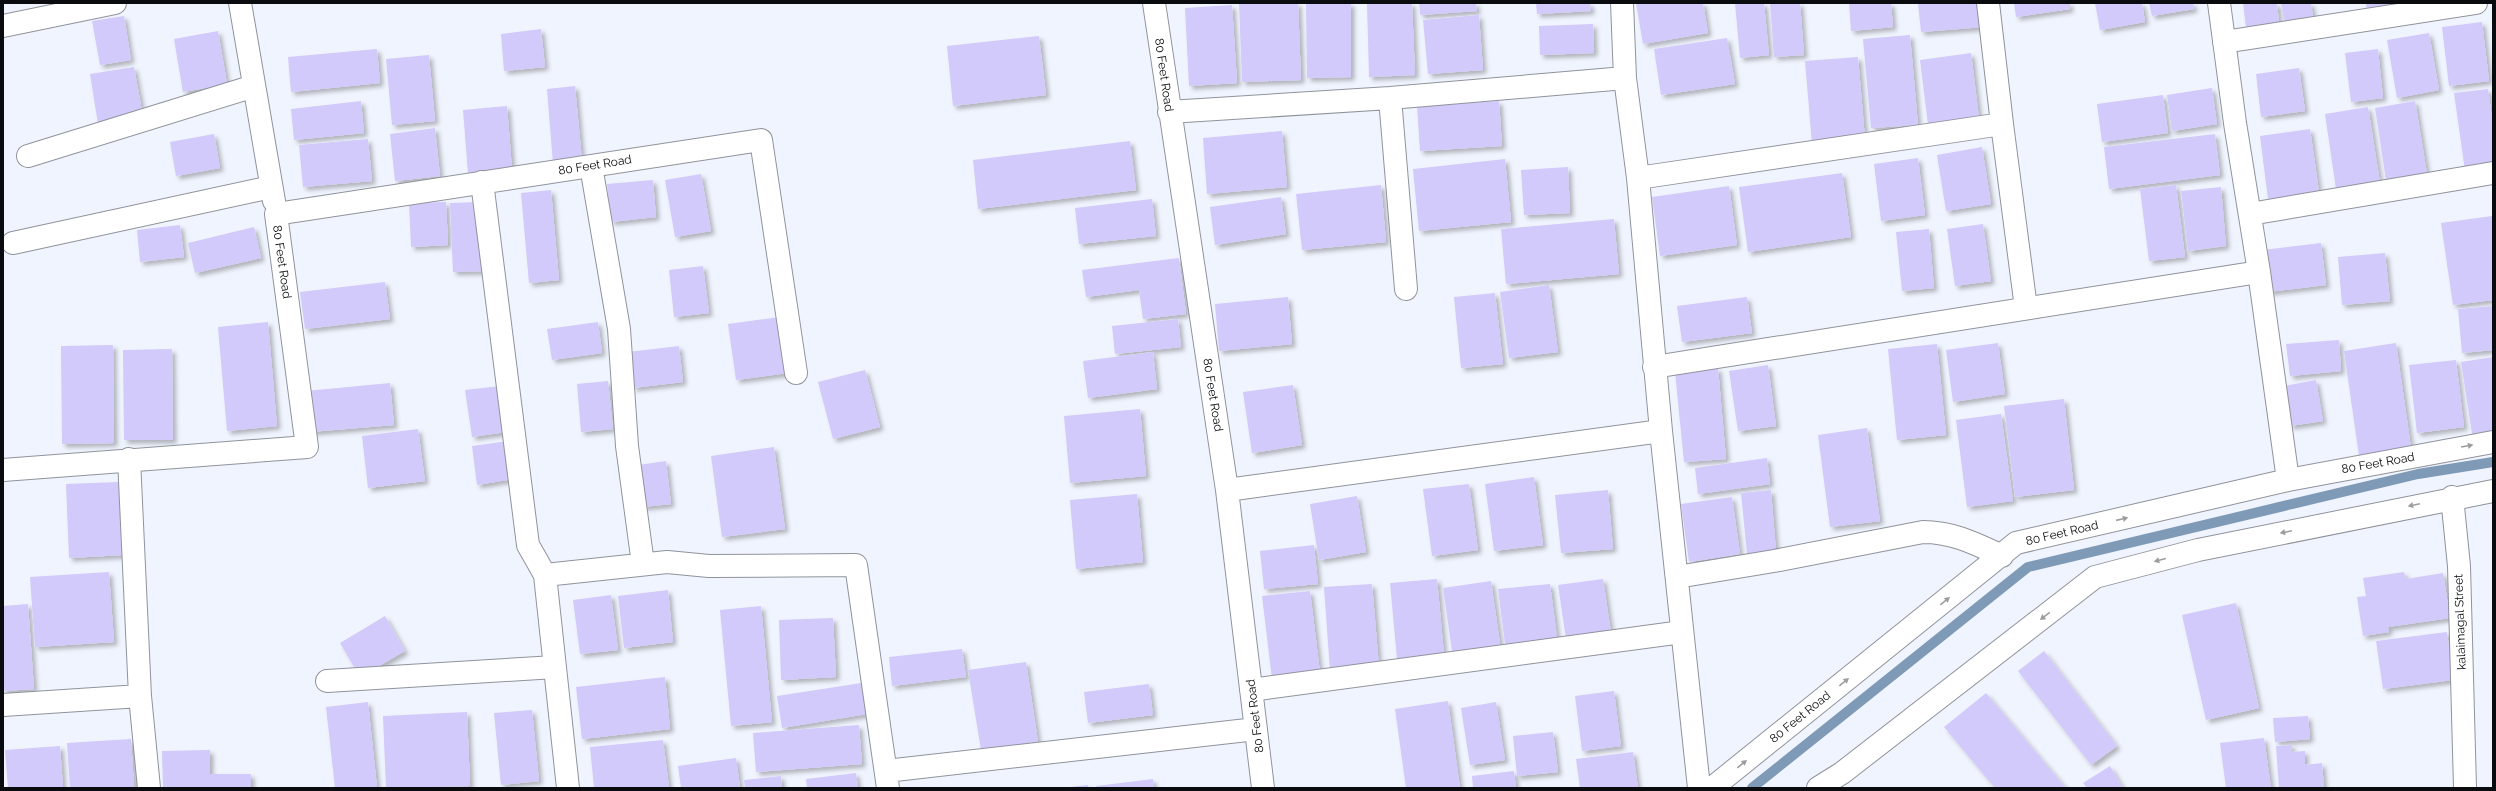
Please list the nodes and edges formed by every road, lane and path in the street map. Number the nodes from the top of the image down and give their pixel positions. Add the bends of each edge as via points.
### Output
1 (115, 3) edge
2 (240, 3) edge
3 (1154, 3) edge
4 (1622, 3) edge
5 (1988, 3) edge
6 (2219, 3) edge
7 (2476, 3) edge
8 (3, 26) edge
9 (2224, 42) junction
10 (1625, 78) junction
11 (254, 86) junction
12 (1390, 98) junction
13 (1169, 112) junction
14 (2002, 124) junction
15 (28, 156) dead end
16 (591, 166) junction
17 (2493, 173) edge
18 (1638, 178) junction
19 (482, 182) junction
20 (271, 187) junction
21 (276, 214) junction
22 (2250, 214) junction
23 (13, 243) dead end
24 (2259, 272) junction
25 (1406, 289) dead end
26 (2026, 308) junction
27 (1654, 367) junction
28 (796, 373) dead end
29 (1661, 431) junction
30 (2493, 442) edge
31 (129, 459) junction
32 (3, 470) edge
33 (2288, 480) junction
34 (1228, 490) junction
35 (2493, 491) edge
36 (2452, 497) junction
37 (2002, 556) junction
38 (643, 564) junction
39 (545, 575) junction
40 (1676, 577) junction
41 (1682, 632) junction
42 (555, 667) junction
43 (327, 681) dead end
44 (1251, 690) junction
45 (140, 696) junction
46 (3, 705) edge
47 (1256, 729) junction
48 (887, 779) edge
49 (149, 788) edge
50 (568, 788) edge
51 (1263, 788) edge
52 (1699, 788) edge
53 (1712, 788) edge
54 (1818, 788) edge
55 (2465, 788) edge

1 - 8 street
2 - 11 street
3 - 13 street, 80 Feet Road
4 - 10 street
5 - 14 street
6 - 9 street
7 - 9 street
9 - 22 street
10 - 12 street
10 - 18 street
11 - 15 street
11 - 20 street
12 - 13 street
12 - 25 street
13 - 34 street, 80 Feet Road
14 - 18 street
14 - 26 street
16 - 19 street, 80 Feet Road
16 - 28 street, 80 Feet Road via 761,140
16 - 38 street via 619,329 627,446
17 - 22 street
18 - 27 street
19 - 21 street, 80 Feet Road
19 - 39 street via 528,545
20 - 21 street
20 - 23 street
21 - 31 street, 80 Feet Road via 307,447
22 - 24 street
24 - 26 street
24 - 33 street
26 - 27 street
27 - 29 street
29 - 34 street
29 - 40 street
33 -> 30 street, 80 Feet Road
31 - 32 street, 80 Feet Road
31 - 45 street
37 -> 33 street, 80 Feet Road via 2016,543
34 - 44 street, 80 Feet Road
35 - 36 street
36 -> 54 street via 2198,550 2094,577 1842,773
36 - 55 street, kalaimagal Street via 2459,566
37 - 40 street via 1961,537 1923,532
53 -> 37 street, 80 Feet Road
38 - 39 street
38 - 48 street via 667,562 709,566 856,565
39 - 42 street
40 - 41 street
41 - 44 street
41 - 52 street
42 - 43 street
42 - 50 street
44 - 47 street, 80 Feet Road
45 - 46 street
45 - 49 street
47 - 48 street
47 - 51 street, 80 Feet Road

